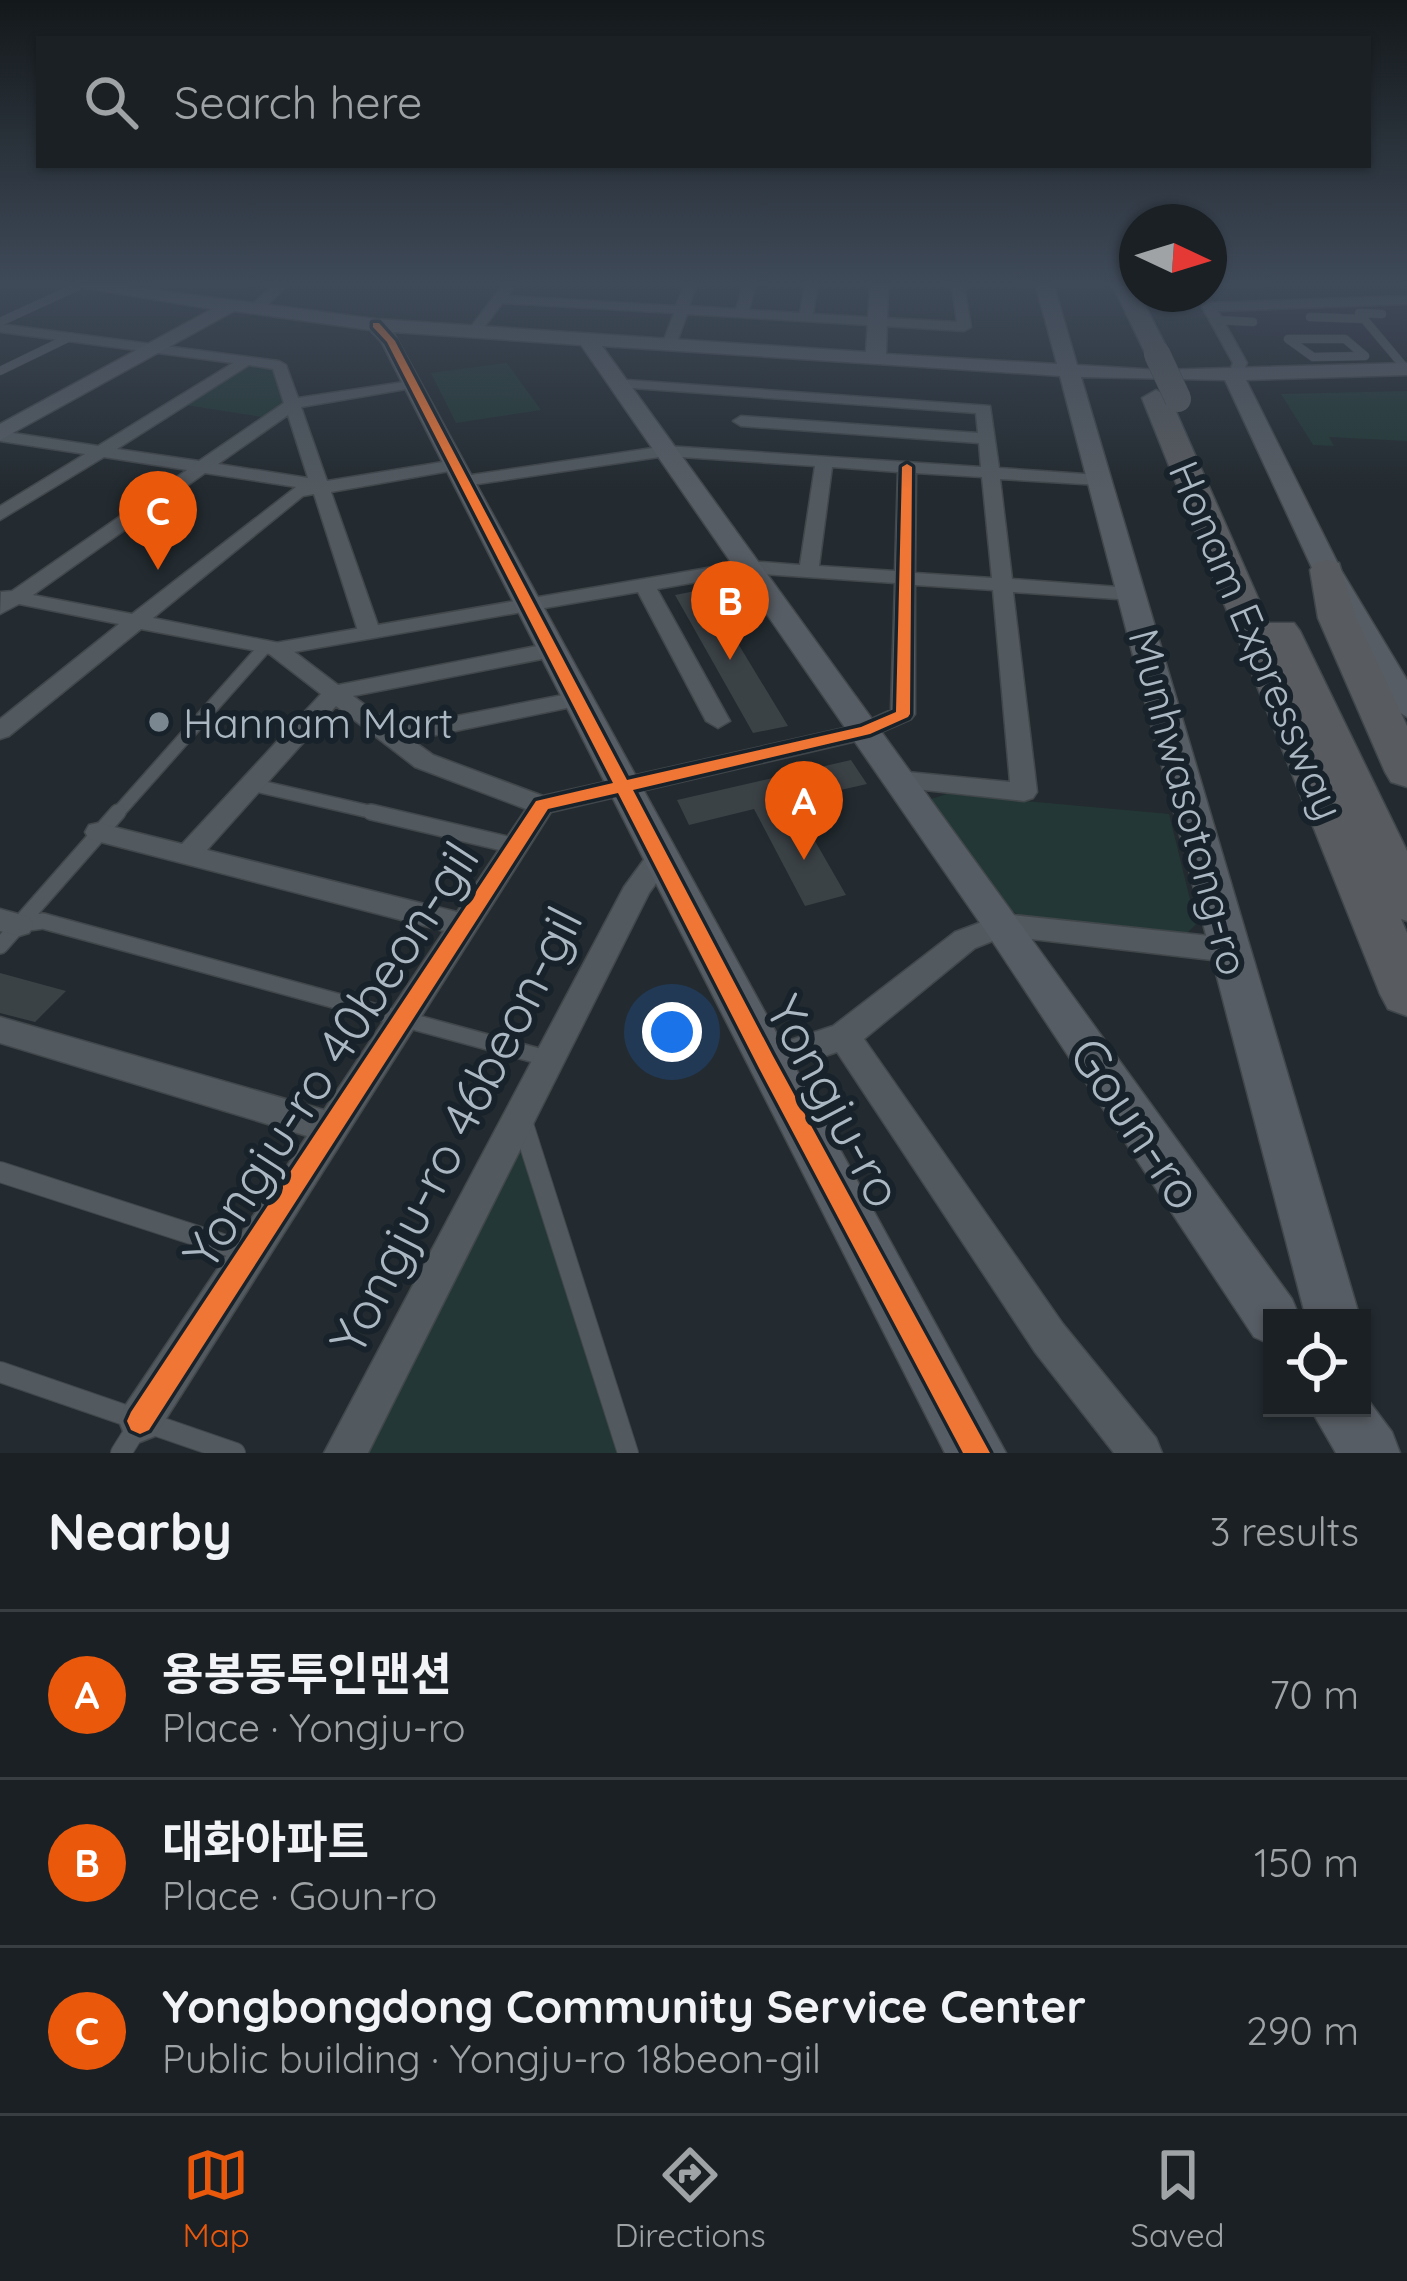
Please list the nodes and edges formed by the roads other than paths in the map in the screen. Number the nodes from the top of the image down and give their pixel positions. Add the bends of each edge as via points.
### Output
1 (1146, 353) edge
2 (35, 354) edge
3 (146, 354) edge
4 (201, 354) edge
5 (397, 354) edge
6 (598, 354) edge
7 (800, 354) edge
8 (877, 354) edge
9 (1062, 354) edge
10 (1235, 354) edge
11 (1299, 354) edge
12 (1362, 354) edge
13 (1365, 356) junction
14 (877, 359) junction
15 (248, 360) junction
16 (1401, 369) edge
17 (1066, 370) junction
18 (0, 371) edge
19 (1234, 376) junction
20 (618, 382) junction
21 (412, 383) junction
22 (753, 392) junction
23 (1167, 398) junction
24 (294, 404) junction
25 (741, 421) junction
26 (0, 435) edge
27 (989, 439) junction
28 (666, 451) junction
29 (101, 452) junction
30 (728, 453) junction
31 (824, 460) junction
32 (202, 467) junction
33 (908, 467) junction
34 (459, 473) junction
35 (992, 473) junction
36 (1100, 480) junction
37 (321, 485) junction
38 (8, 510) edge
39 (748, 567) junction
40 (809, 568) junction
41 (1327, 570) junction
42 (906, 577) junction
43 (1005, 585) junction
44 (644, 586) junction
45 (1132, 594) junction
46 (5, 600) edge
47 (527, 605) junction
48 (136, 621) junction
49 (369, 631) junction
50 (270, 648) junction
51 (552, 650) junction
52 (1395, 668) edge
53 (335, 692) junction
54 (578, 699) junction
55 (1407, 707) edge
56 (718, 721) dead end
57 (0, 731) edge
58 (865, 731) junction
59 (389, 737) junction
60 (1407, 772) edge
61 (897, 779) junction
62 (249, 784) junction
63 (626, 785) junction
64 (542, 805) junction
65 (98, 832) junction
66 (516, 846) junction
67 (189, 853) junction
68 (661, 857) junction
69 (1407, 902) edge
70 (464, 925) junction
71 (1003, 926) junction
72 (6, 930) edge
73 (1228, 950) junction
74 (1407, 994) edge
75 (404, 1017) junction
76 (0, 1030) edge
77 (844, 1036) junction
78 (549, 1059) junction
79 (766, 1062) junction
80 (521, 1117) junction
81 (332, 1128) junction
82 (7, 1174) edge
83 (251, 1253) junction
84 (1267, 1309) edge
85 (1330, 1309) edge
86 (0, 1372) edge
87 (1346, 1417) edge
88 (1362, 1417) edge
89 (140, 1421) junction
90 (969, 1451) edge
91 (121, 1453) edge
92 (235, 1453) edge
93 (345, 1453) edge
94 (628, 1453) edge
95 (1141, 1453) edge
96 (1372, 1453) edge

1 - 23 highway, Honam Expressway, bridge
2 - 18 lane
3 - 26 street
4 - 15 street
5 - 21 street, Yongju-ro
6 - 20 street, Goun-ro
7 - 14 street
8 - 14 street
9 - 17 street, Munhwasotong-ro
10 - 19 street
11 - 13 lane
12 - 13 lane
13 - 16 lane
14 - 17 street
15 - 24 street via 282,368
15 - 29 street
16 - 19 street
17 - 19 street
17 - 36 street, Munhwasotong-ro
19 - 41 street
20 - 22 street
20 - 28 street, Goun-ro
21 - 24 street
21 - 34 street, Yongju-ro
22 - 25 street
22 - 27 street via 984,409
23 - 69 highway, Honam Expressway
23 - 74 highway, Honam Expressway
24 - 32 street
24 - 37 street
25 - 27 street
25 - 30 street
26 - 29 street
27 - 35 street
28 - 30 street
28 - 34 street
28 - 39 street, Goun-ro
29 - 32 street
29 - 38 street
30 - 31 street
31 - 33 street
31 - 40 street
32 - 37 street
32 - 46 street
33 - 35 street
33 - 42 street
34 - 37 street
34 - 47 street, Yongju-ro
35 - 36 street
35 - 43 street
36 - 45 street, Munhwasotong-ro
37 - 48 street via 297,492
37 - 49 street
39 - 40 street
39 - 44 street
39 - 58 street, Goun-ro
40 - 42 street
41 - 52 street
41 - 60 highway via 1337,618
42 - 43 street
42 - 58 street via 903,714
43 - 45 street
43 - 61 street via 1024,792
44 - 47 street
44 - 56 street
45 - 73 street, Munhwasotong-ro
46 - 48 street
47 - 49 lane
47 - 51 street, Yongju-ro
48 - 50 street
48 - 57 street
49 - 50 lane
50 - 53 street, Yongju-ro 40beon-gil
50 - 65 lane
51 - 53 street
51 - 54 street, Yongju-ro
52 - 55 street
53 - 59 street, Yongju-ro 40beon-gil
53 - 62 street
54 - 59 street
54 - 63 street, Yongju-ro
58 - 61 street, Goun-ro
58 - 63 street
59 - 64 street, Yongju-ro 40beon-gil via 424,761
61 - 71 street, Goun-ro
62 - 66 lane, Yongju-ro 40beon-gil
62 - 67 street
63 - 64 street
63 - 68 street, Yongju-ro
64 - 66 street, Yongju-ro 40beon-gil
65 - 67 street, Yongju-ro 40beon-gil
65 - 72 lane
66 - 70 street, Yongju-ro 40beon-gil
67 - 70 street, Yongju-ro 40beon-gil
68 - 78 street, Yongju-ro 46beon-gil
68 - 79 street, Yongju-ro
70 - 75 street, Yongju-ro 40beon-gil
71 - 73 street
71 - 77 street via 965,940
71 - 84 street, Goun-ro
72 - 75 lane, Yongju-ro 40beon-gil via 43,921
73 - 85 street, Munhwasotong-ro
75 - 78 lane, Yongju-ro 40beon-gil
75 - 81 street, Yongju-ro 40beon-gil
76 - 81 street, Yongju-ro 40beon-gil
77 - 79 street, Yongju-ro
77 - 95 street, Yongju-ro via 1049,1338
78 - 80 street, Yongju-ro 46beon-gil
79 - 90 street, Yongju-ro
80 - 93 street, Yongju-ro 46beon-gil
80 - 94 lane
81 - 83 street, Yongju-ro 40beon-gil
82 - 83 lane, Yongju-ro 40beon-gil
83 - 89 street, Yongju-ro 40beon-gil
86 - 89 lane
87 - 96 street
88 - 96 street
89 - 91 lane, Yongju-ro 40beon-gil
89 - 92 lane

